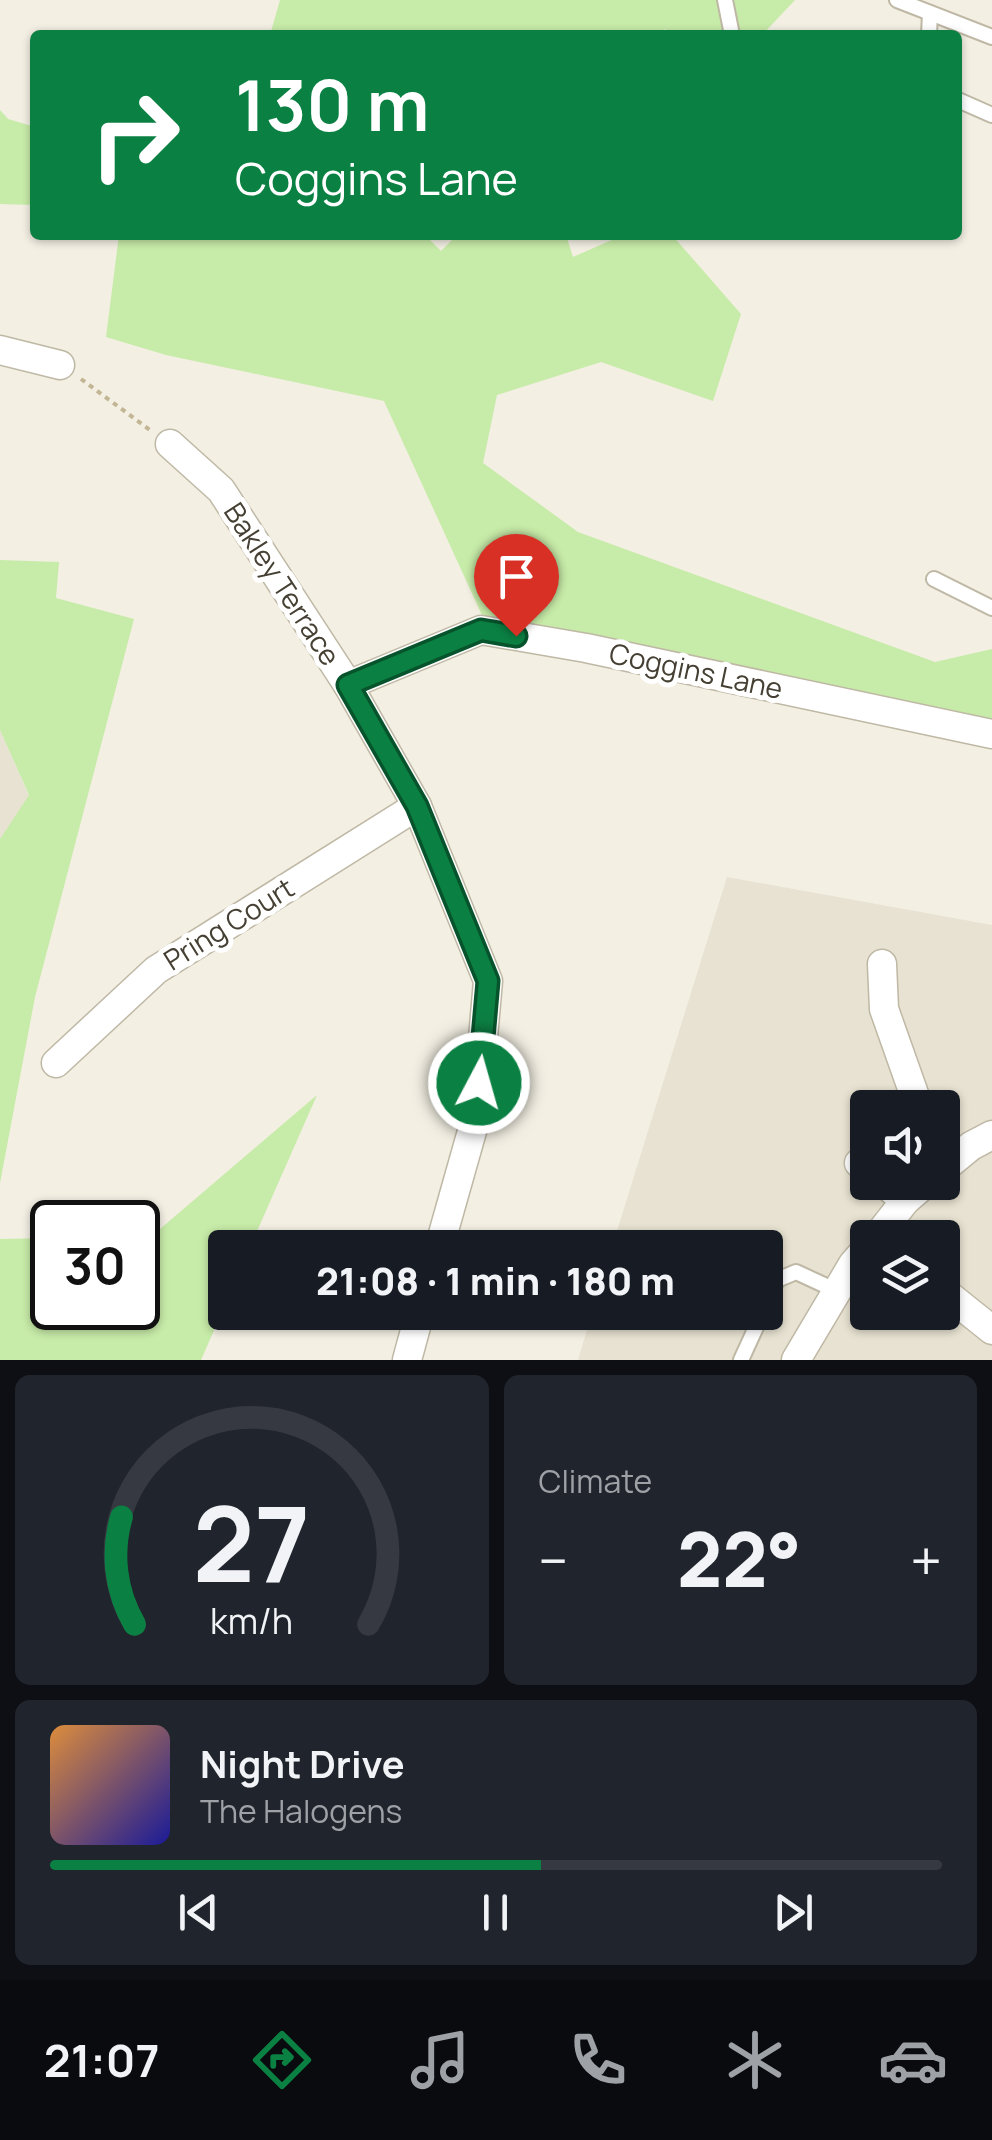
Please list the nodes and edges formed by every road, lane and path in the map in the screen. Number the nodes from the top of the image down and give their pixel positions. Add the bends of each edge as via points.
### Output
1 (725, 0) edge
2 (897, 0) edge
3 (930, 13) junction
4 (731, 30) edge
5 (929, 30) edge
6 (992, 37) edge
7 (962, 102) edge
8 (992, 114) edge
9 (0, 350) edge
10 (60, 365) joint
11 (170, 444) joint
12 (934, 579) dead end
13 (992, 608) edge
14 (348, 685) junction
15 (992, 734) edge
16 (417, 806) junction
17 (882, 964) dead end
18 (56, 1063) dead end
19 (913, 1090) edge
20 (992, 1134) edge
21 (960, 1155) edge
22 (905, 1201) edge
23 (890, 1220) edge
24 (444, 1230) edge
25 (850, 1273) edge
26 (783, 1277) edge
27 (837, 1291) junction
28 (960, 1304) edge
29 (415, 1330) edge
30 (755, 1330) edge
31 (992, 1330) edge
32 (407, 1360) edge
33 (741, 1360) edge
34 (796, 1360) edge

1 - 4 lane
2 - 3 lane
3 - 5 lane
3 - 6 lane
7 - 8 lane
9 - 10 street
10 - 11 path
11 - 14 street, Bakley Terrace via 221,490
12 - 13 lane
14 - 15 street, Coggins Lane via 481,630
14 - 16 street, Bakley Terrace
16 - 18 street, Pring Court via 156,970
16 - 24 street, Bakley Terrace via 488,981 476,1116
17 - 19 street via 884,1009
20 - 21 street
22 - 23 street
25 - 27 street
26 - 27 lane via 796,1272
27 - 34 street
28 - 31 street
29 - 32 street
30 - 33 lane

